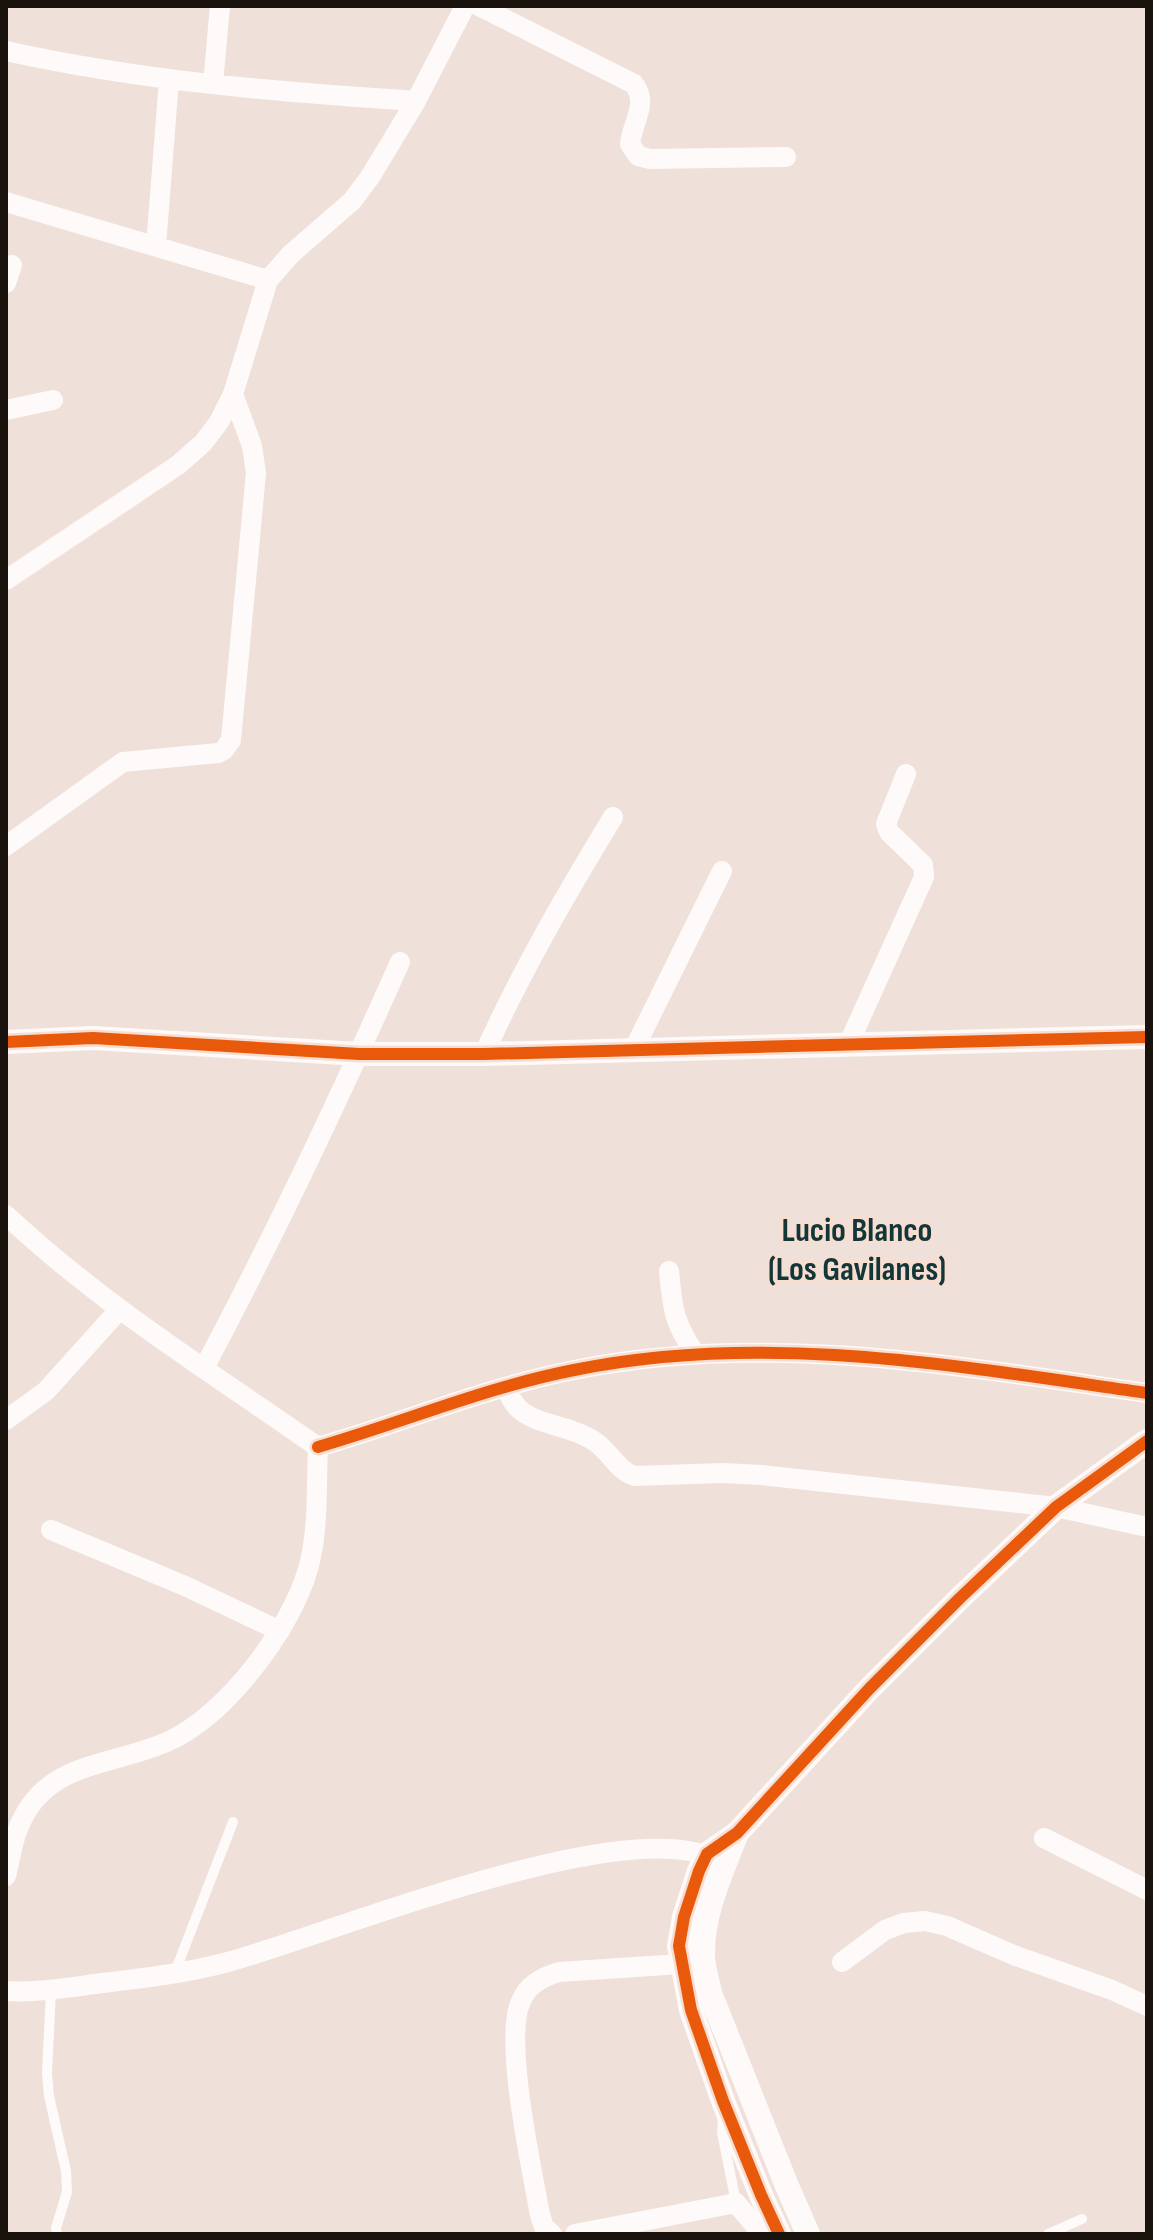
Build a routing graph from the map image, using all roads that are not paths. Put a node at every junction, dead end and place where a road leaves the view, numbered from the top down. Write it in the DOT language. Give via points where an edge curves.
graph roads {
  1 [pos="220,6"];
  2 [pos="465,6"];
  3 [pos="492,9"];
  4 [pos="6,51"];
  5 [pos="169,80"];
  6 [pos="213,84"];
  7 [pos="416,101"];
  8 [pos="786,157"];
  9 [pos="6,202"];
  10 [pos="156,246"];
  11 [pos="268,280"];
  12 [pos="233,394"];
  13 [pos="53,400"];
  14 [pos="6,410"];
  15 [pos="6,580"];
  16 [pos="906,774"];
  17 [pos="613,817"];
  18 [pos="6,846"];
  19 [pos="722,871"];
  20 [pos="400,962"];
  21 [pos="1147,1037"];
  22 [pos="6,1042"];
  23 [pos="848,1045"];
  24 [pos="634,1049"];
  25 [pos="359,1054"];
  26 [pos="484,1054"];
  27 [pos="6,1215"];
  28 [pos="669,1271"];
  29 [pos="119,1310"];
  30 [pos="695,1354"];
  31 [pos="204,1368"];
  32 [pos="505,1387"];
  33 [pos="1147,1393"];
  34 [pos="6,1420"];
  35 [pos="1147,1441"];
  36 [pos="318,1447"];
  37 [pos="1056,1507"];
  38 [pos="1147,1527"];
  39 [pos="51,1530"];
  40 [pos="280,1631"];
  41 [pos="233,1822"];
  42 [pos="1044,1838"];
  43 [pos="716,1860"];
  44 [pos="6,1876"];
  45 [pos="1147,1890"];
  46 [pos="842,1962"];
  47 [pos="681,1964"];
  48 [pos="175,1972"];
  49 [pos="51,1990"];
  50 [pos="6,1991"];
  51 [pos="1147,2006"];
  52 [pos="723,2101"];
  53 [pos="787,2186"];
  54 [pos="761,2195"];
  55 [pos="736,2203"];
  56 [pos="1082,2219"];
  57 [pos="57,2234"];
  58 [pos="552,2234"];
  59 [pos="575,2234"];
  60 [pos="762,2234"];
  61 [pos="779,2234"];
  62 [pos="808,2234"];
  63 [pos="1048,2234"];
  1 -- 6 [label="street"];
  2 -- 7 [label="street"];
  3 -- 8 [label="street" via="634,84 642,102 630,144 638,156"];
  4 -- 5 [label="street"];
  5 -- 6 [label="street"];
  5 -- 10 [label="street"];
  6 -- 7 [label="street"];
  7 -- 11 [label="street" via="352,201"];
  9 -- 10 [label="street"];
  10 -- 11 [label="street"];
  11 -- 12 [label="street"];
  12 -- 15 [label="street" via="203,443 178,465"];
  12 -- 18 [label="street" via="256,473 231,740 218,753 123,762"];
  13 -- 14 [label="street"];
  16 -- 23 [label="street" via="886,824 923,865 924,877"];
  17 -- 26 [label="street" via="548,923"];
  19 -- 24 [label="street"];
  20 -- 25 [label="street"];
  21 -- 23 [label="street"];
  22 -- 25 [label="street" via="93,1038"];
  23 -- 24 [label="street"];
  24 -- 26 [label="street"];
  25 -- 26 [label="street"];
  25 -- 31 [label="street"];
  27 -- 29 [label="street"];
  28 -- 30 [label="street" via="677,1327"];
  29 -- 31 [label="street"];
  29 -- 34 [label="street" via="46,1391"];
  30 -- 32 [label="street" via="574,1369"];
  30 -- 33 [label="street" via="868,1356"];
  31 -- 36 [label="street"];
  32 -- 36 [label="street"];
  32 -- 37 [label="street" via="520,1410 583,1433 628,1475 761,1475"];
  35 -- 37 [label="street"];
  36 -- 40 [label="street" via="309,1566"];
  37 -- 38 [label="street"];
  37 -- 43 [label="street" via="870,1688"];
  39 -- 40 [label="street"];
  40 -- 44 [label="street" via="218,1708 197,1725 168,1741 51,1782 30,1803 17,1830"];
  41 -- 48 [label="lane"];
  42 -- 45 [label="street"];
  43 -- 47 [label="street" via="691,1892 679,1946"];
  43 -- 48 [label="street" via="676,1850 606,1852 562,1860 226,1963"];
  43 -- 53 [label="street" via="704,1931 710,1993"];
  46 -- 51 [label="street" via="885,1930 925,1921"];
  47 -- 52 [label="street"];
  47 -- 58 [label="street" via="559,1972 540,1978 520,2001 516,2022 521,2103 540,2215"];
  48 -- 49 [label="street"];
  49 -- 50 [label="street"];
  49 -- 57 [label="lane" via="47,2073 67,2192"];
  52 -- 54 [label="street"];
  52 -- 55 [label="lane" via="722,2132"];
  53 -- 54 [label="street"];
  53 -- 62 [label="street"];
  54 -- 61 [label="street"];
  55 -- 59 [label="street"];
  55 -- 60 [label="street"];
  56 -- 63 [label="lane"];
}
